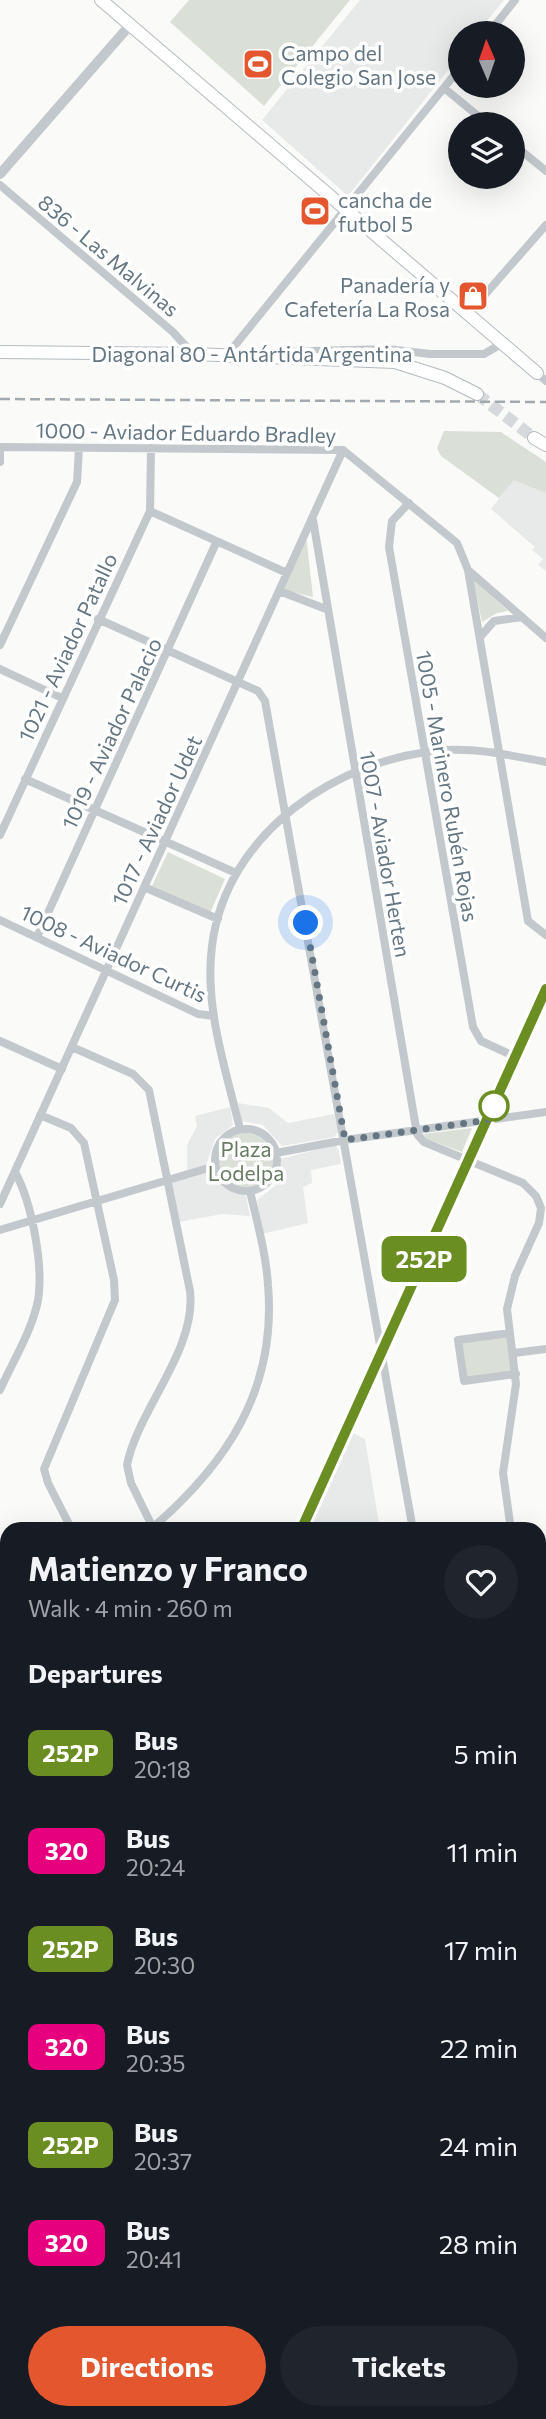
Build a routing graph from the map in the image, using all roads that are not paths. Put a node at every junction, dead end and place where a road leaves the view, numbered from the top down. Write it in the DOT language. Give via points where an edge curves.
graph roads {
  1 [pos="101,0"];
  2 [pos="515,0"];
  3 [pos="498,21"];
  4 [pos="130,25"];
  5 [pos="448,83"];
  6 [pos="444,88"];
  7 [pos="473,112"];
  8 [pos="525,154"];
  9 [pos="546,171"];
  10 [pos="0,174"];
  11 [pos="0,185"];
  12 [pos="345,208"];
  13 [pos="546,225"];
  14 [pos="467,315"];
  15 [pos="501,344"];
  16 [pos="0,352"];
  17 [pos="193,354"];
  18 [pos="227,355"];
  19 [pos="241,356"];
  20 [pos="543,376"];
  21 [pos="477,394"];
  22 [pos="79,448"];
  23 [pos="151,448"];
  24 [pos="0,449"];
  25 [pos="343,450"];
  26 [pos="0,462"];
  27 [pos="410,503"];
  28 [pos="150,512"];
  29 [pos="313,520"];
  30 [pos="216,543"];
  31 [pos="468,570"];
  32 [pos="287,573"];
  33 [pos="279,591"];
  34 [pos="326,609"];
  35 [pos="522,617"];
  36 [pos="98,619"];
  37 [pos="480,638"];
  38 [pos="546,638"];
  39 [pos="0,645"];
  40 [pos="167,649"];
  41 [pos="0,669"];
  42 [pos="239,681"];
  43 [pos="62,698"];
  44 [pos="425,752"];
  45 [pos="499,754"];
  46 [pos="546,762"];
  47 [pos="354,772"];
  48 [pos="25,779"];
  49 [pos="94,811"];
  50 [pos="286,814"];
  51 [pos="0,835"];
  52 [pos="164,841"];
  53 [pos="236,873"];
  54 [pos="144,887"];
  55 [pos="218,919"];
  56 [pos="0,920"];
  57 [pos="546,935"];
  58 [pos="37,937"];
  59 [pos="106,971"];
  60 [pos="546,989"];
  61 [pos="214,1016"];
  62 [pos="0,1041"];
  63 [pos="72,1047"];
  64 [pos="516,1057"];
  65 [pos="62,1069"];
  66 [pos="546,1112"];
  67 [pos="40,1115"];
  68 [pos="488,1120"];
  69 [pos="240,1129"];
  70 [pos="416,1130"];
  71 [pos="345,1140"];
  72 [pos="276,1153"];
  73 [pos="470,1161"];
  74 [pos="215,1166"];
  75 [pos="15,1172"];
  76 [pos="168,1178"];
  77 [pos="250,1191"];
  78 [pos="98,1200"];
  79 [pos="0,1204"];
  80 [pos="30,1220"];
  81 [pos="0,1230"];
  82 [pos="510,1333"];
  83 [pos="546,1349"];
  84 [pos="383,1353"];
  85 [pos="514,1353"];
  86 [pos="516,1374"];
  87 [pos="0,1390"];
  88 [pos="68,1522"];
  89 [pos="149,1522"];
  90 [pos="159,1522"];
  91 [pos="305,1522"];
  92 [pos="412,1522"];
  93 [pos="510,1522"];
  1 -- 4 [label="main road"];
  2 -- 3 [label="street"];
  4 -- 10 [label="street"];
  4 -- 12 [label="main road"];
  5 -- 6 [label="street"];
  6 -- 7 [label="street"];
  6 -- 12 [label="street"];
  8 -- 9 [label="street"];
  11 -- 17 [label="street, 836 - Las Malvinas"];
  12 -- 14 [label="main road"];
  12 -- 18 [label="street"];
  13 -- 14 [label="street"];
  14 -- 15 [label="main road"];
  15 -- 19 [label="street, Diagonal 80 - Antártida Argentina" via="484,354 379,349"];
  15 -- 20 [label="main road"];
  16 -- 17 [label="main road, Diagonal 80 - Antártida Argentina"];
  17 -- 18 [label="main road, Diagonal 80 - Antártida Argentina"];
  18 -- 19 [label="main road, Diagonal 80 - Antártida Argentina"];
  19 -- 21 [label="main road" via="395,362"];
  22 -- 23 [label="street, 1000 - Aviador Eduardo Bradley"];
  22 -- 24 [label="street, 1000 - Aviador Eduardo Bradley"];
  22 -- 39 [label="street" via="77,482"];
  23 -- 25 [label="street, 1000 - Aviador Eduardo Bradley"];
  23 -- 28 [label="street"];
  24 -- 26 [label="street"];
  25 -- 27 [label="street, 1000 - Aviador Eduardo Bradley"];
  25 -- 29 [label="street, 1017 - Aviador Udet"];
  27 -- 31 [label="street, 1000 - Aviador Eduardo Bradley" via="457,543"];
  27 -- 44 [label="street, 1005 - Marinero Rubén Rojas" via="392,522 388,539"];
  28 -- 30 [label="street"];
  28 -- 36 [label="street, 1021 - Aviador Patallo"];
  29 -- 32 [label="street, 1017 - Aviador Udet"];
  29 -- 34 [label="street, 1007 - Aviador Herten"];
  30 -- 32 [label="street"];
  30 -- 40 [label="street, 1019 - Aviador Palacio"];
  31 -- 35 [label="street, 1000 - Aviador Eduardo Bradley"];
  31 -- 37 [label="street"];
  32 -- 33 [label="street, 1017 - Aviador Udet"];
  33 -- 34 [label="street"];
  33 -- 42 [label="street, 1017 - Aviador Udet"];
  34 -- 47 [label="street, 1007 - Aviador Herten"];
  35 -- 37 [label="street" via="495,621"];
  35 -- 38 [label="street, 1000 - Aviador Eduardo Bradley"];
  36 -- 40 [label="street"];
  36 -- 43 [label="street, 1021 - Aviador Patallo"];
  37 -- 45 [label="street"];
  40 -- 42 [label="street"];
  40 -- 49 [label="street, 1019 - Aviador Palacio"];
  41 -- 43 [label="street"];
  42 -- 50 [label="street" via="261,693 265,701"];
  42 -- 52 [label="street, 1017 - Aviador Udet"];
  43 -- 48 [label="street, 1021 - Aviador Patallo"];
  44 -- 45 [label="street"];
  44 -- 47 [label="street"];
  44 -- 64 [label="street, 1005 - Marinero Rubén Rojas" via="475,1035"];
  45 -- 46 [label="street"];
  45 -- 57 [label="street" via="527,921"];
  47 -- 50 [label="street"];
  47 -- 70 [label="street, 1007 - Aviador Herten"];
  48 -- 49 [label="street"];
  48 -- 51 [label="street, 1021 - Aviador Patallo"];
  49 -- 52 [label="street"];
  49 -- 58 [label="street, 1019 - Aviador Palacio"];
  50 -- 53 [label="street"];
  50 -- 71 [label="street"];
  52 -- 53 [label="street"];
  52 -- 54 [label="street, 1017 - Aviador Udet"];
  53 -- 55 [label="street"];
  54 -- 55 [label="street"];
  54 -- 59 [label="street, 1017 - Aviador Udet"];
  55 -- 61 [label="street" via="210,965"];
  56 -- 58 [label="street, 1008 - Aviador Curtis"];
  58 -- 59 [label="street, 1008 - Aviador Curtis"];
  59 -- 61 [label="street, 1008 - Aviador Curtis" via="198,1014"];
  59 -- 63 [label="street, 1017 - Aviador Udet"];
  60 -- 64 [label="street"];
  61 -- 69 [label="street"];
  62 -- 65 [label="street"];
  63 -- 65 [label="street, 1017 - Aviador Udet"];
  63 -- 76 [label="street" via="145,1084 153,1100"];
  64 -- 68 [label="street"];
  65 -- 67 [label="street, 1017 - Aviador Udet"];
  66 -- 68 [label="street"];
  67 -- 75 [label="street, 1017 - Aviador Udet"];
  67 -- 78 [label="street" via="81,1137"];
  68 -- 70 [label="street"];
  68 -- 73 [label="street"];
  69 -- 72 [label="street" via="259,1131"];
  69 -- 74 [label="street" via="230,1132 217,1146"];
  70 -- 71 [label="street"];
  70 -- 73 [label="street" via="424,1142"];
  71 -- 72 [label="street"];
  71 -- 84 [label="street"];
  72 -- 77 [label="street" via="277,1163 268,1181"];
  73 -- 82 [label="street" via="523,1183 536,1195 541,1208 509,1296"];
  73 -- 84 [label="street"];
  74 -- 76 [label="street"];
  74 -- 77 [label="street" via="224,1183"];
  75 -- 79 [label="street, 1017 - Aviador Udet"];
  75 -- 80 [label="street"];
  76 -- 78 [label="street"];
  76 -- 89 [label="street" via="190,1310 127,1465"];
  77 -- 90 [label="street" via="269,1297 269,1326 255,1386 242,1421 212,1470"];
  78 -- 80 [label="street"];
  78 -- 88 [label="street" via="115,1300 44,1469"];
  80 -- 81 [label="street"];
  80 -- 87 [label="street" via="39,1284 37,1303"];
  82 -- 85 [label="street"];
  82 -- 86 [label="street" via="458,1340 462,1371 464,1381"];
  83 -- 85 [label="street"];
  84 -- 91 [label="street"];
  84 -- 92 [label="street"];
  85 -- 86 [label="street"];
  86 -- 93 [label="street" via="503,1473"];
}
